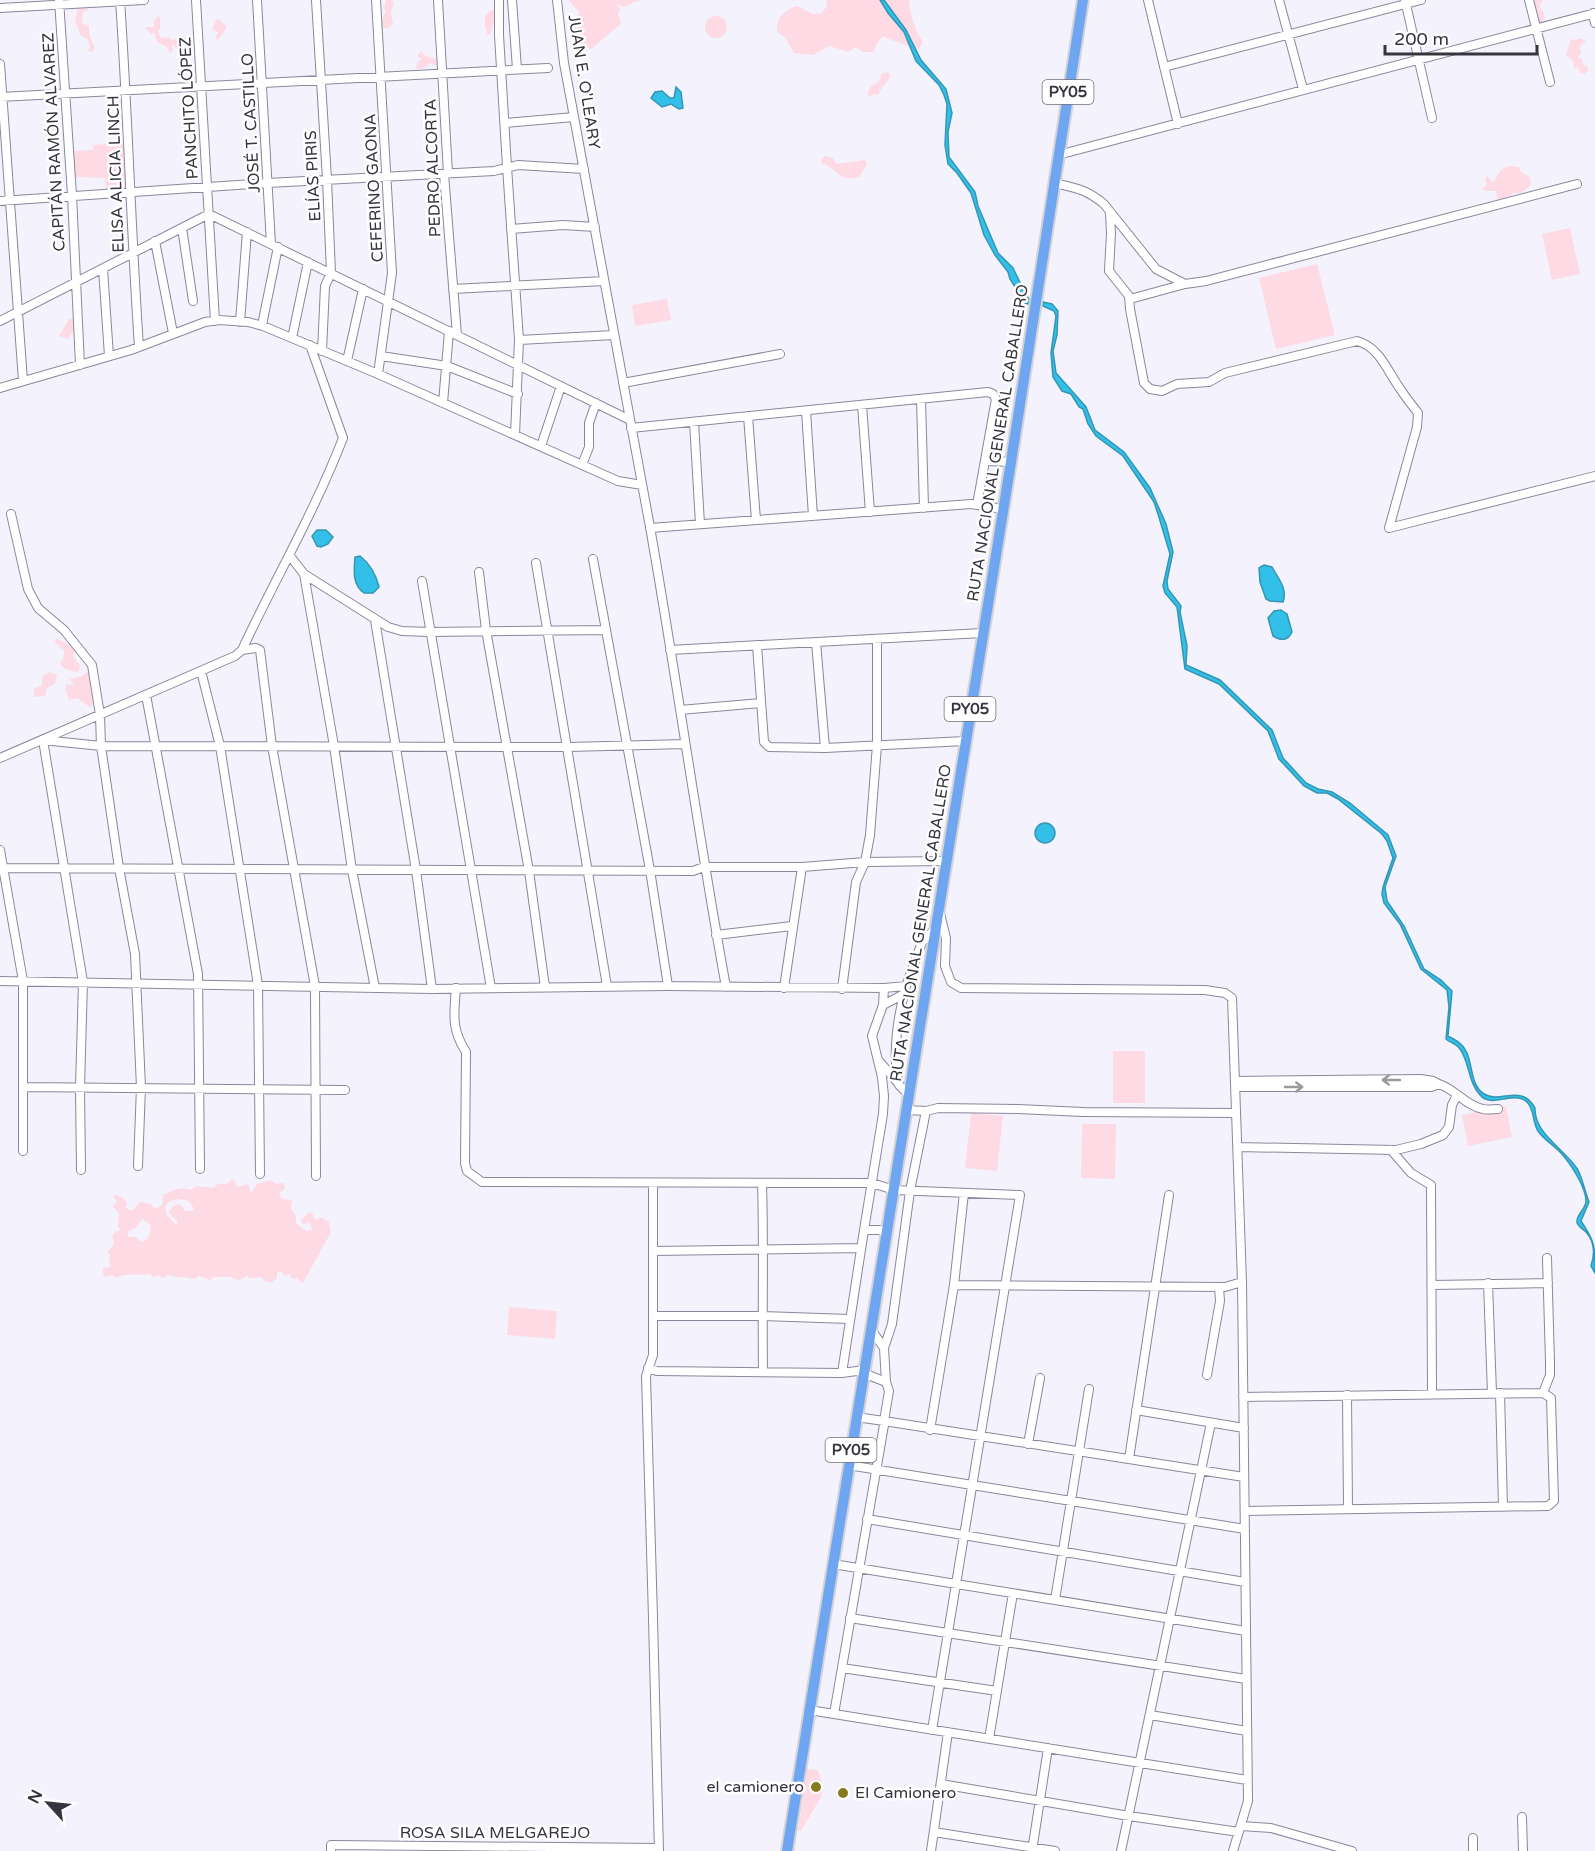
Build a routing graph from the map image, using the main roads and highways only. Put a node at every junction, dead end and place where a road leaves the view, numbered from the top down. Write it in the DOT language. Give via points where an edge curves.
graph roads {
  1 [pos="1083,0"];
  2 [pos="787,1851"];
  1 -- 2 [label="highway, RUTA NACIONAL GENERAL CABALLERO / PY05"];
}
